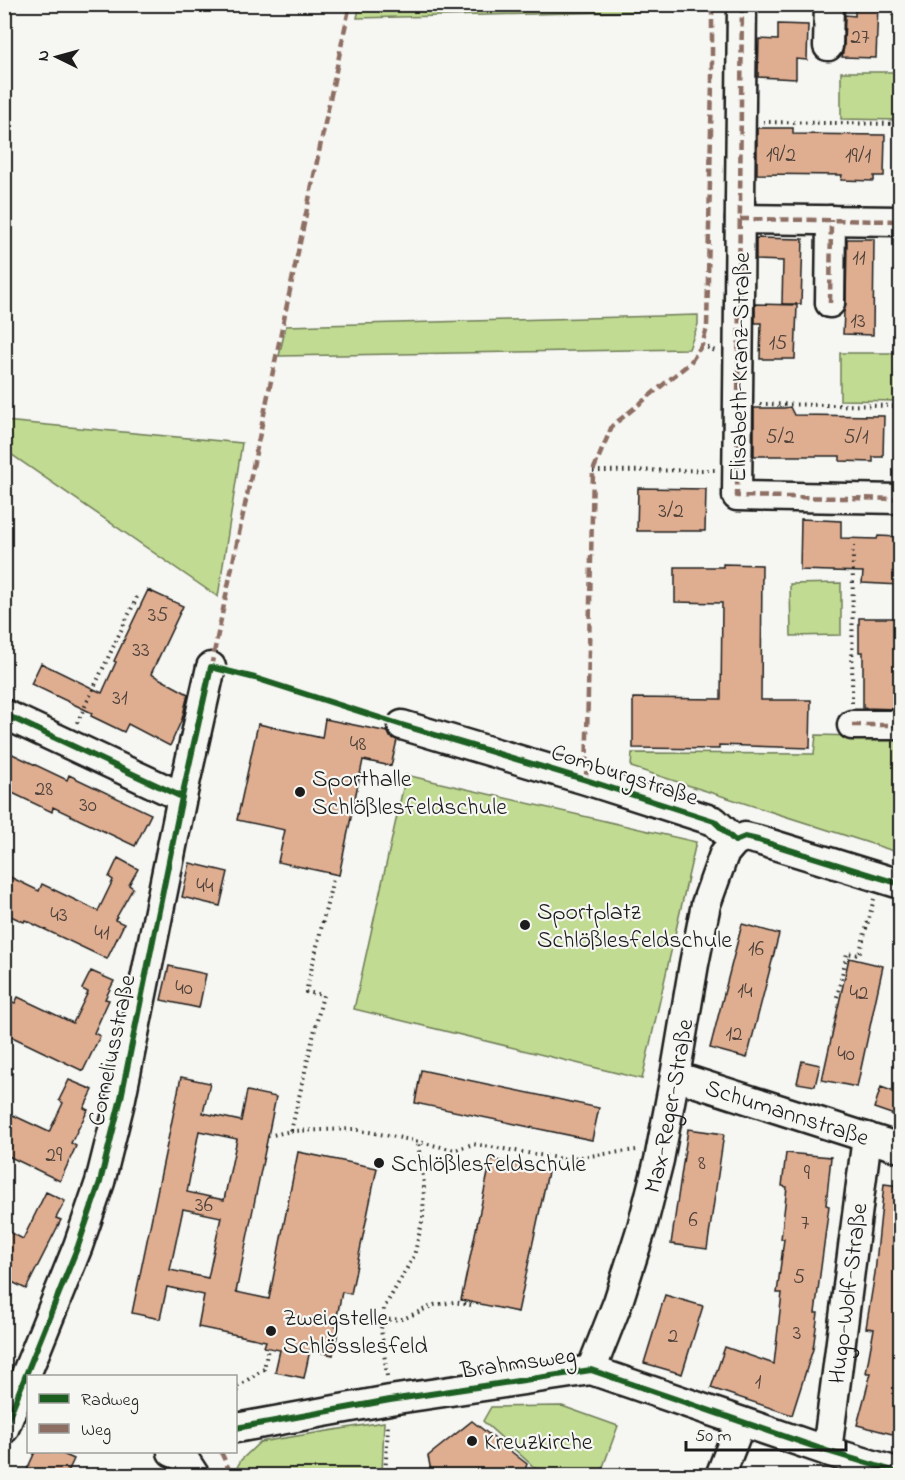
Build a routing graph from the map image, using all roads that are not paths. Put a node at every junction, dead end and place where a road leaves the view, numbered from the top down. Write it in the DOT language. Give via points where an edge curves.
graph roads {
  1 [pos="742,4"];
  2 [pos="829,4"];
  3 [pos="828,46"];
  4 [pos="740,219"];
  5 [pos="831,220"];
  6 [pos="900,221"];
  7 [pos="830,303"];
  8 [pos="900,499"];
  9 [pos="211,666"];
  10 [pos="4,714"];
  11 [pos="852,724"];
  12 [pos="402,725"];
  13 [pos="900,725"];
  14 [pos="182,796"];
  15 [pos="735,841"];
  16 [pos="890,881"];
  17 [pos="675,1076"];
  18 [pos="867,1137"];
  19 [pos="900,1148"];
  20 [pos="591,1370"];
  21 [pos="19,1378"];
  22 [pos="741,1422"];
  23 [pos="237,1428"];
  24 [pos="4,1429"];
  25 [pos="827,1451"];
  26 [pos="900,1473"];
  27 [pos="720,1476"];
  1 -- 4 [label="street, Elisabeth-Kranz-Straße"];
  2 -- 3 [label="street"];
  4 -- 5 [label="street, Elisabeth-Kranz-Straße"];
  4 -- 8 [label="street, Elisabeth-Kranz-Straße" via="737,496"];
  5 -- 6 [label="street, Elisabeth-Kranz-Straße"];
  5 -- 7 [label="street"];
  9 -- 14 [label="street, Corneliusstraße"];
  10 -- 14 [label="street"];
  11 -- 13 [label="street"];
  12 -- 15 [label="street, Comburgstraße" via="714,821"];
  14 -- 21 [label="street, Corneliusstraße" via="121,1098 100,1182 78,1246"];
  15 -- 16 [label="street" via="745,837 758,840"];
  15 -- 17 [label="street, Max-Reger-Straße" via="723,854 706,904"];
  17 -- 18 [label="street, Schumannstraße"];
  17 -- 20 [label="street, Max-Reger-Straße" via="642,1227"];
  18 -- 19 [label="street, Schumannstraße"];
  18 -- 25 [label="street, Hugo-Wolf-Straße"];
  20 -- 22 [label="street, Brahmsweg"];
  20 -- 23 [label="street, Brahmsweg"];
  21 -- 24 [label="street, Corneliusstraße"];
  22 -- 25 [label="street, Brahmsweg"];
  22 -- 27 [label="street"];
  25 -- 26 [label="street, Brahmsweg"];
}
